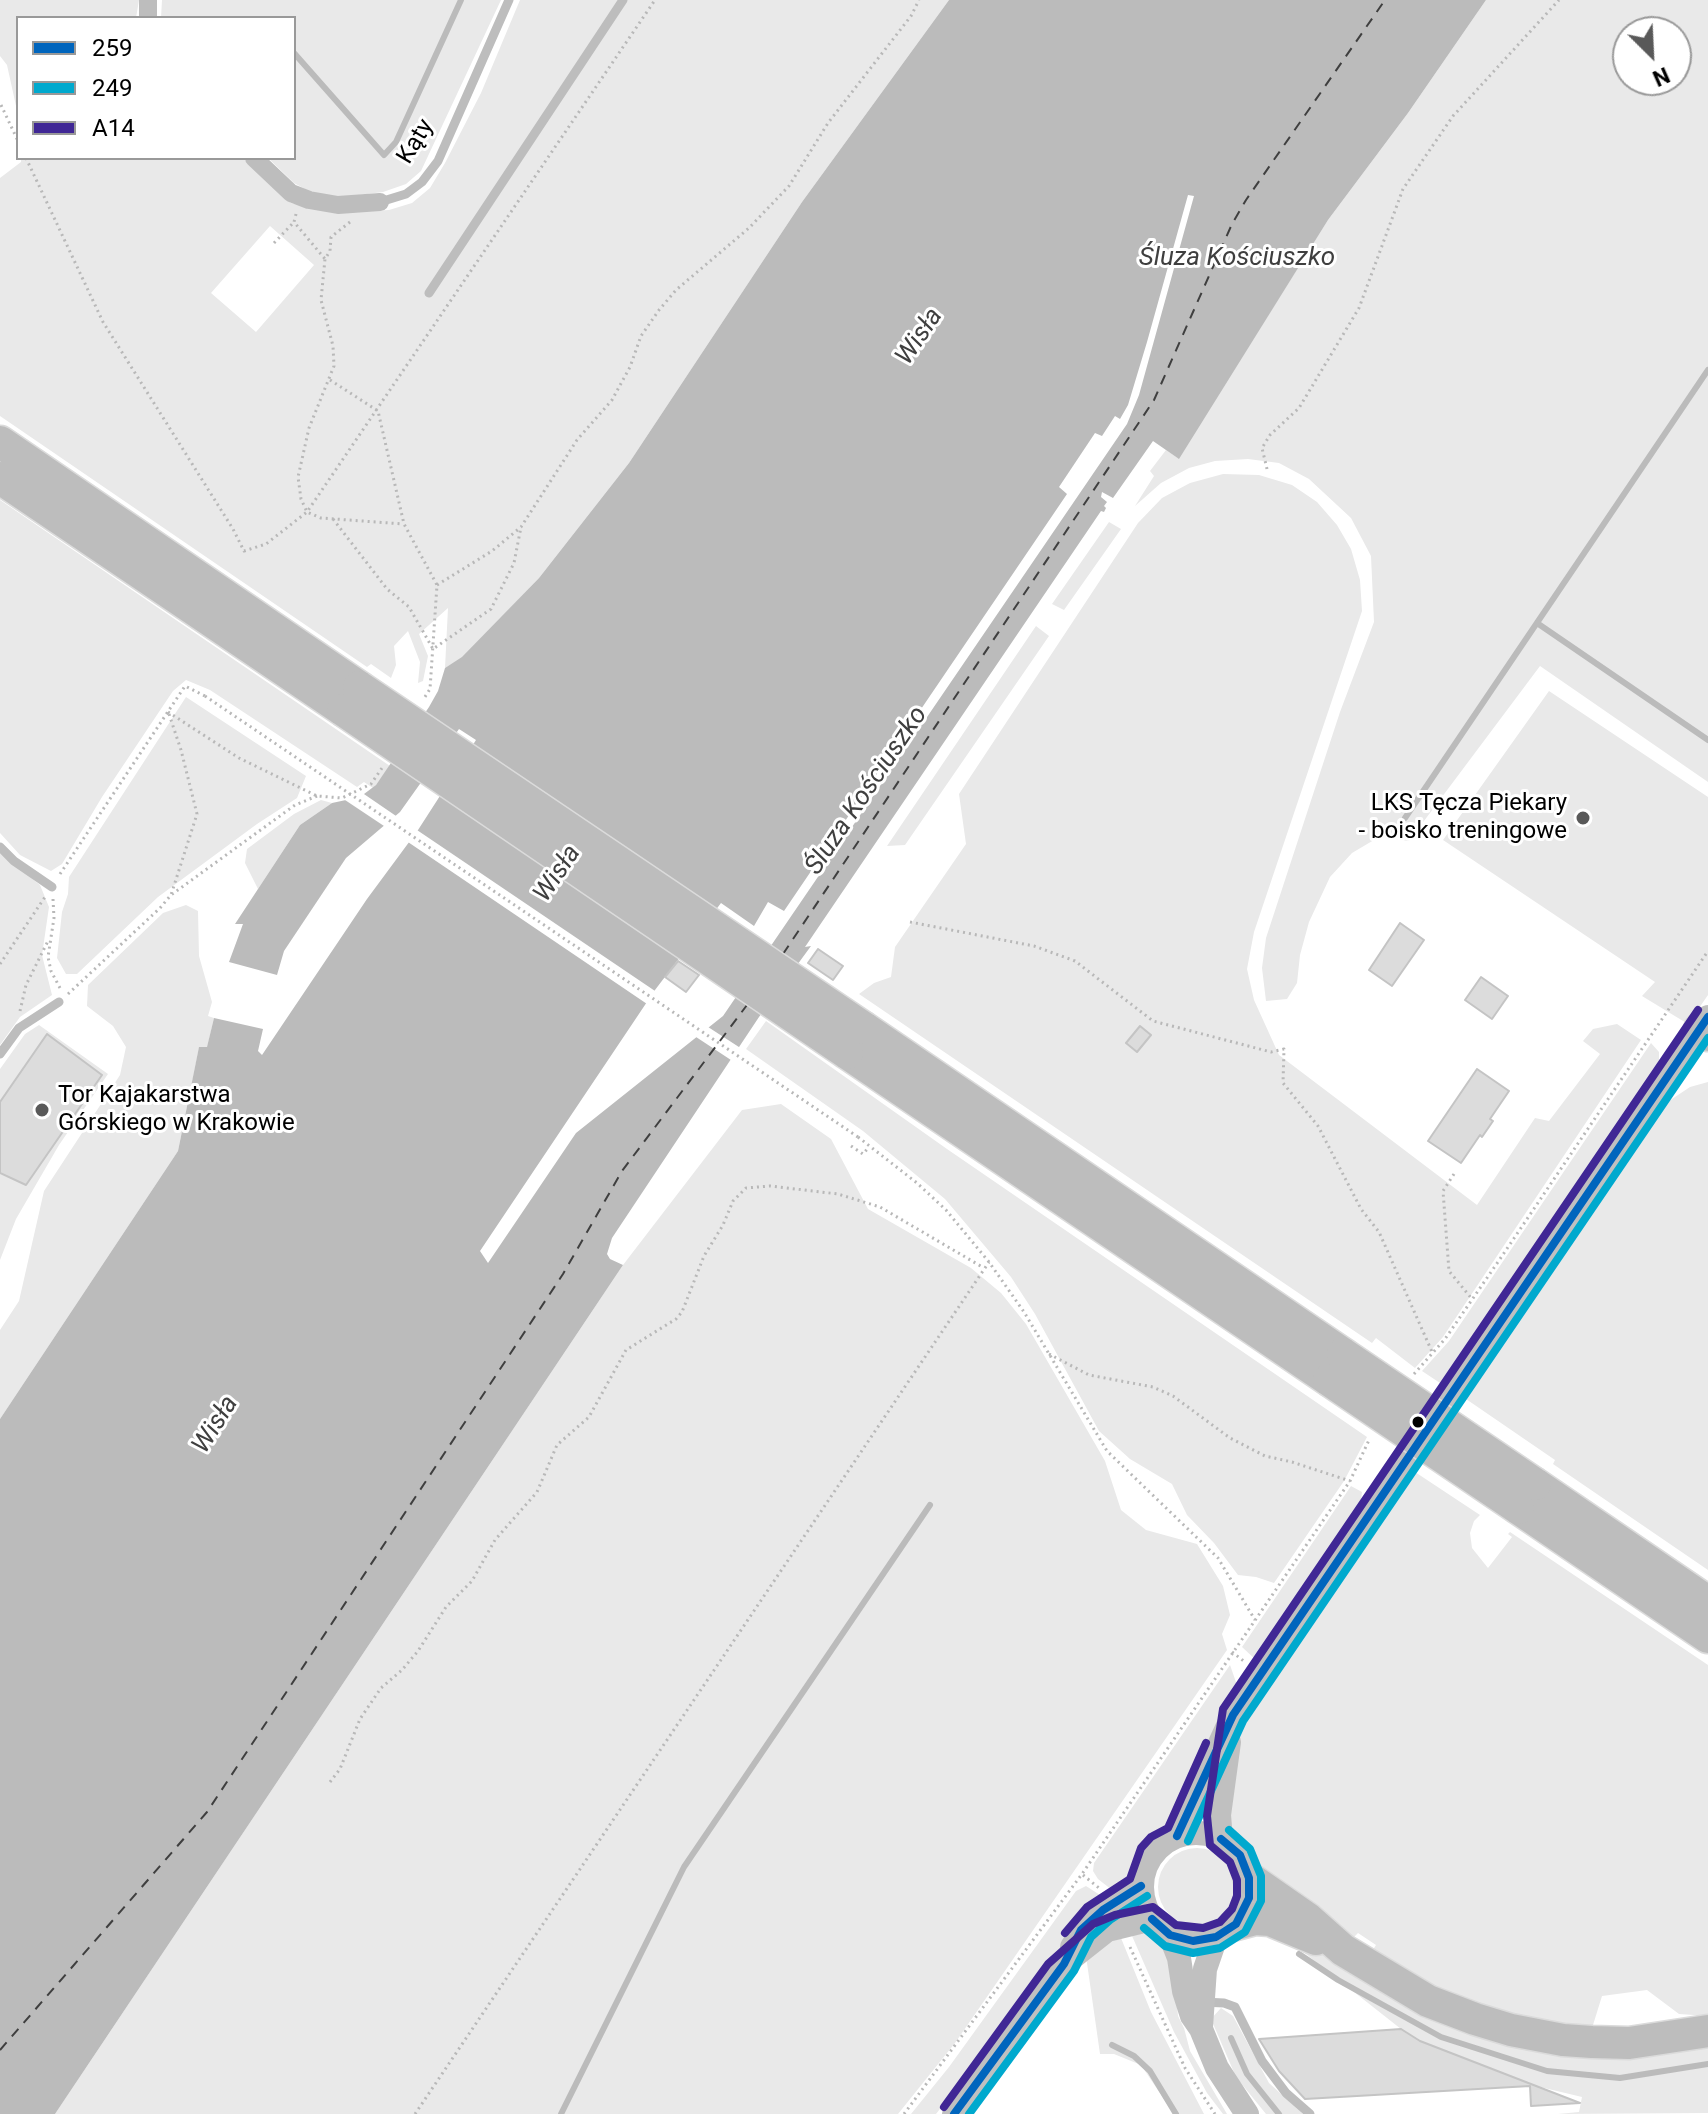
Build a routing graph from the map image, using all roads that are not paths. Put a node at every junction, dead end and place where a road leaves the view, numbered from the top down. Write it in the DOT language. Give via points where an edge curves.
graph roads {
  1 [pos="509,0"];
  2 [pos="623,0"];
  3 [pos="256,160"];
  4 [pos="380,202"];
  5 [pos="429,293"];
  6 [pos="0,442"];
  7 [pos="0,478"];
  8 [pos="351,698"];
  9 [pos="0,847"];
  10 [pos="52,887"];
  11 [pos="59,1002"];
  12 [pos="1705,1027"];
  13 [pos="0,1054"];
  14 [pos="1526,1496"];
  15 [pos="1708,1602"];
  16 [pos="1708,1637"];
  17 [pos="1233,1715"];
  18 [pos="1177,1836"];
  19 [pos="1221,1839"];
  20 [pos="1249,1878"];
  21 [pos="1141,1886"];
  22 [pos="1152,1919"];
  23 [pos="1226,1930"];
  24 [pos="1170,1935"];
  25 [pos="1343,1950"];
  26 [pos="1064,1964"];
  27 [pos="1202,2002"];
  28 [pos="1201,2029"];
  29 [pos="1708,2031"];
  30 [pos="954,2114"];
  31 [pos="1247,2114"];
  32 [pos="1310,2114"];
  1 -- 4 [label="lane, Kąty" via="438,161 406,194"];
  2 -- 5 [label="lane"];
  3 -- 4 [label="street, Kąty" via="291,193 338,205"];
  6 -- 8 [label="highway"];
  7 -- 8 [label="highway"];
  8 -- 14 [label="highway, bridge"];
  9 -- 10 [label="lane"];
  11 -- 13 [label="lane" via="19,1028"];
  12 -- 17 [label="main road"];
  14 -- 15 [label="highway"];
  14 -- 16 [label="highway"];
  17 -- 18 [label="main road"];
  17 -- 19 [label="main road" via="1219,1815"];
  18 -- 19 [label="main road" via="1207,1834"];
  18 -- 21 [label="main road" via="1151,1855"];
  19 -- 20 [label="main road" via="1240,1855"];
  20 -- 23 [label="main road" via="1249,1898"];
  20 -- 25 [label="highway"];
  21 -- 22 [label="main road"];
  21 -- 26 [label="main road" via="1088,1923"];
  22 -- 24 [label="main road"];
  22 -- 26 [label="main road" via="1107,1930"];
  23 -- 24 [label="main road" via="1193,1941"];
  23 -- 25 [label="highway" via="1255,1919 1270,1920"];
  23 -- 27 [label="main road" via="1205,1969"];
  24 -- 28 [label="main road" via="1187,2004"];
  25 -- 29 [label="highway" via="1428,2001 1511,2030 1563,2040 1629,2043"];
  26 -- 30 [label="main road"];
  27 -- 28 [label="main road"];
  27 -- 32 [label="lane" via="1235,2007 1262,2061"];
  28 -- 31 [label="main road" via="1217,2068"];
}
